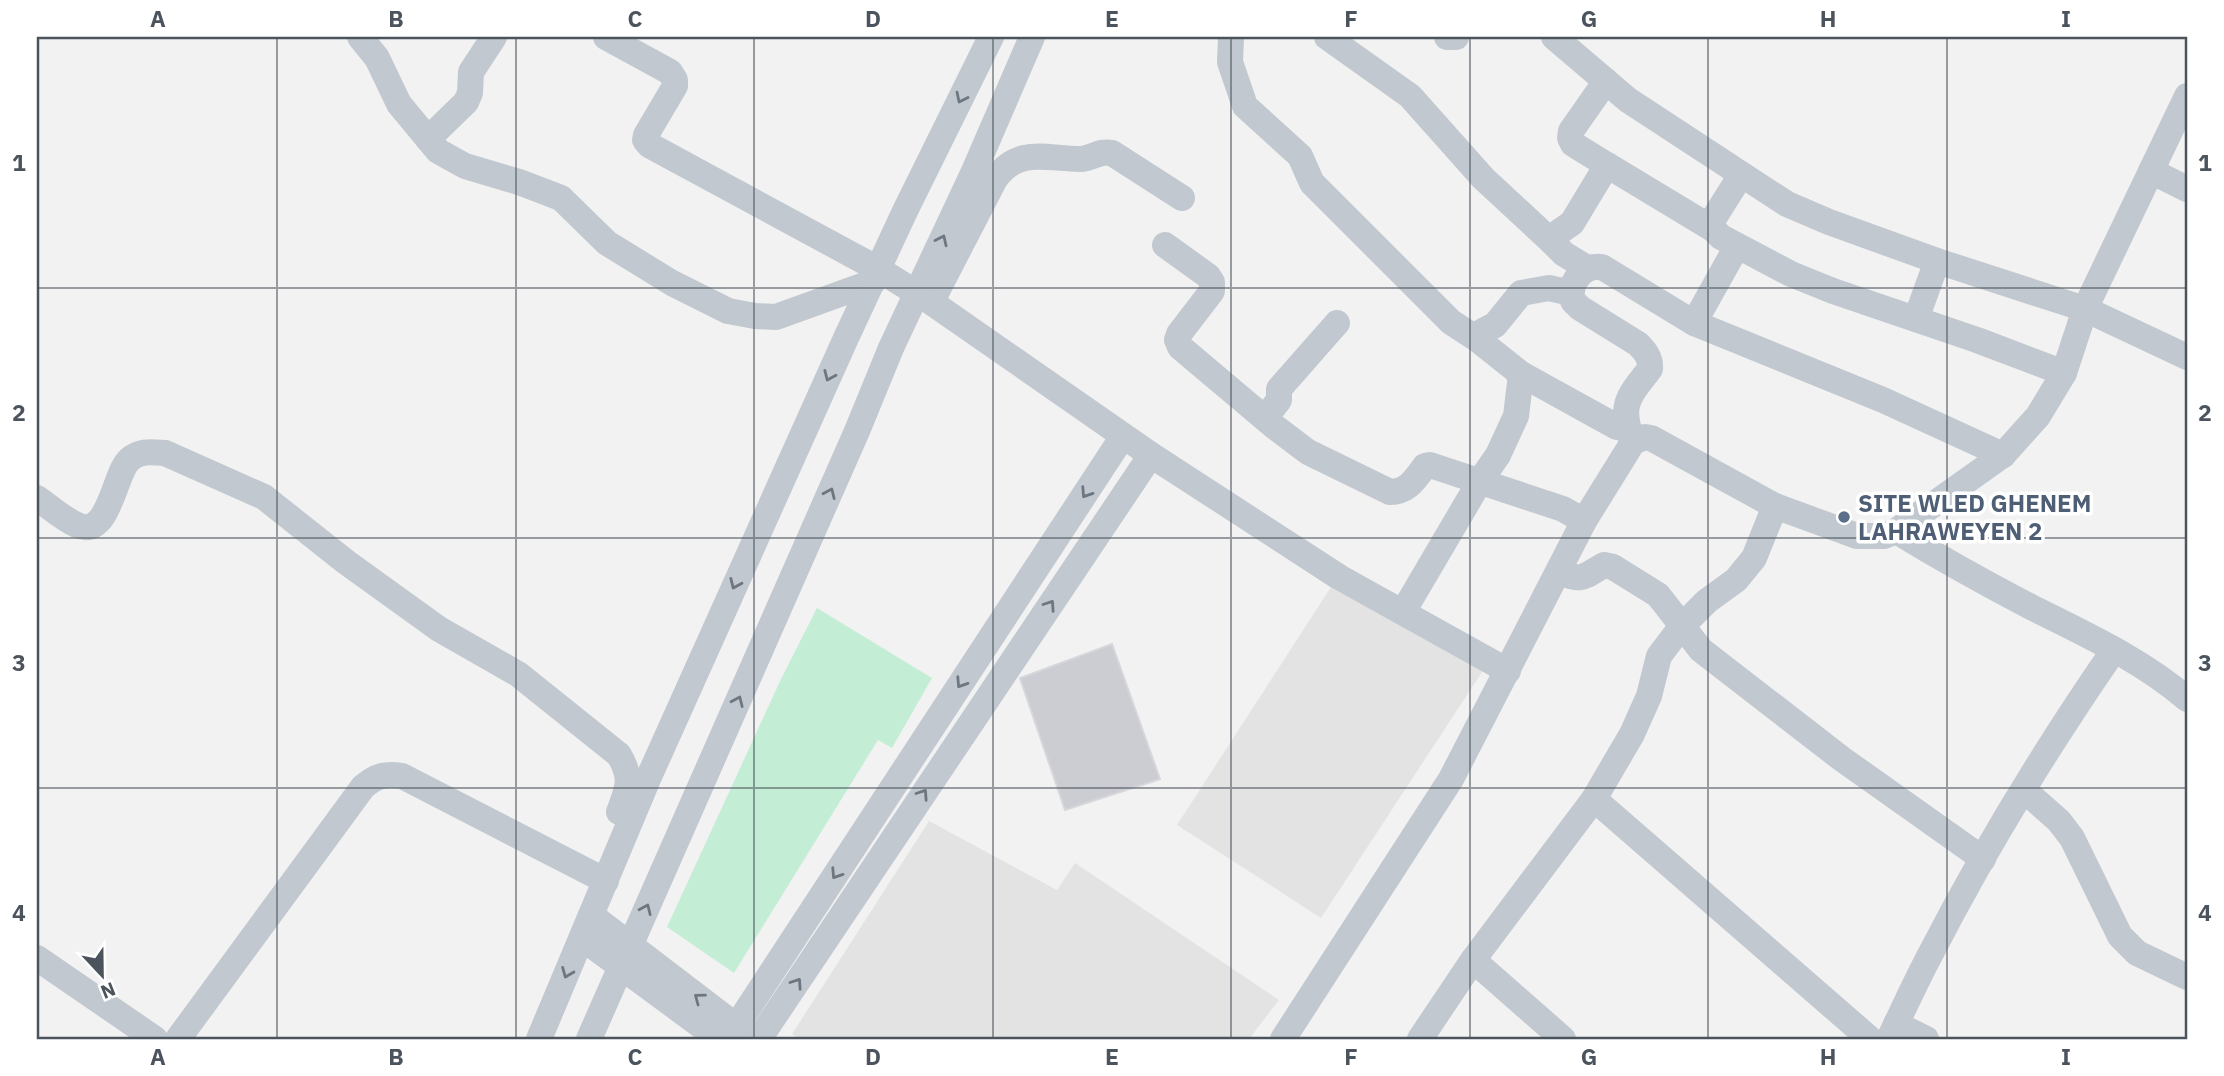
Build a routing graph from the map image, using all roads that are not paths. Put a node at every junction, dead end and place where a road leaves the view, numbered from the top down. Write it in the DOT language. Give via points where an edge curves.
graph roads {
  1 [pos="360,37"];
  2 [pos="495,37"];
  3 [pos="606,37"];
  4 [pos="991,37"];
  5 [pos="1032,37"];
  6 [pos="1231,37"];
  7 [pos="1327,37"];
  8 [pos="1447,37"];
  9 [pos="1455,37"];
  10 [pos="1554,37"];
  11 [pos="1606,81"];
  12 [pos="2184,109"];
  13 [pos="428,139"];
  14 [pos="1607,165"];
  15 [pos="2151,171"];
  16 [pos="1741,175"];
  17 [pos="2187,189"];
  18 [pos="1182,198"];
  19 [pos="1713,229"];
  20 [pos="1552,242"];
  21 [pos="1165,244"];
  22 [pos="1737,246"];
  23 [pos="1937,261"];
  24 [pos="1587,268"];
  25 [pos="875,276"];
  26 [pos="1571,293"];
  27 [pos="924,298"];
  28 [pos="2084,309"];
  29 [pos="1916,319"];
  30 [pos="1337,323"];
  31 [pos="1694,323"];
  32 [pos="1477,339"];
  33 [pos="2187,357"];
  34 [pos="2064,373"];
  35 [pos="1521,374"];
  36 [pos="1265,418"];
  37 [pos="1631,435"];
  38 [pos="1123,436"];
  39 [pos="1151,455"];
  40 [pos="2003,455"];
  41 [pos="1480,481"];
  42 [pos="37,498"];
  43 [pos="1775,506"];
  44 [pos="1584,521"];
  45 [pos="1896,531"];
  46 [pos="1559,572"];
  47 [pos="1403,612"];
  48 [pos="1681,627"];
  49 [pos="2114,650"];
  50 [pos="1508,671"];
  51 [pos="2187,699"];
  52 [pos="2024,790"];
  53 [pos="1594,799"];
  54 [pos="1983,859"];
  55 [pos="601,879"];
  56 [pos="587,926"];
  57 [pos="625,957"];
  58 [pos="37,958"];
  59 [pos="1473,960"];
  60 [pos="2187,977"];
  61 [pos="1893,1032"];
  62 [pos="739,1037"];
  63 [pos="155,1039"];
  64 [pos="178,1039"];
  65 [pos="539,1039"];
  66 [pos="589,1039"];
  67 [pos="1283,1039"];
  68 [pos="1420,1039"];
  69 [pos="1563,1039"];
  70 [pos="1870,1039"];
  71 [pos="1926,1039"];
  1 -- 13 [label="street" via="377,58 399,104"];
  2 -- 13 [label="street" via="471,72 466,102"];
  3 -- 25 [label="street" via="670,72 675,80 646,143"];
  4 -- 25 [label="street, one-way"];
  27 -- 5 [label="street, one-way"];
  6 -- 32 [label="street" via="1230,62 1245,106 1300,156 1312,183 1330,202 1451,322"];
  7 -- 20 [label="street" via="1410,96 1483,178"];
  8 -- 9 [label="street"];
  10 -- 11 [label="street"];
  11 -- 14 [label="street" via="1570,138"];
  11 -- 16 [label="street"];
  12 -- 15 [label="street"];
  13 -- 25 [label="street" via="438,151 465,166 561,198 607,243 671,283 729,311 776,317"];
  14 -- 19 [label="street"];
  14 -- 20 [label="street" via="1572,223"];
  15 -- 17 [label="street"];
  15 -- 28 [label="street"];
  16 -- 19 [label="street" via="1712,221"];
  16 -- 23 [label="street" via="1787,204"];
  18 -- 27 [label="street" via="1112,153 1083,159 1033,156 1016,160 1000,171"];
  19 -- 22 [label="street"];
  20 -- 24 [label="street"];
  21 -- 36 [label="street" via="1212,282 1212,290 1179,334 1180,347"];
  22 -- 29 [label="street" via="1802,278"];
  22 -- 31 [label="street"];
  23 -- 28 [label="street"];
  23 -- 29 [label="street"];
  24 -- 26 [label="street"];
  24 -- 31 [label="street" via="1602,267"];
  25 -- 27 [label="street"];
  25 -- 55 [label="street, one-way"];
  26 -- 32 [label="street" via="1549,288 1521,293"];
  26 -- 37 [label="street" via="1580,308 1638,344 1649,358 1650,369 1626,404"];
  27 -- 38 [label="street"];
  57 -- 27 [label="street, one-way" via="891,348"];
  28 -- 33 [label="street"];
  28 -- 34 [label="street"];
  29 -- 34 [label="street"];
  30 -- 36 [label="street" via="1279,389 1279,400"];
  31 -- 40 [label="street"];
  32 -- 35 [label="street"];
  34 -- 40 [label="street" via="2038,416"];
  35 -- 37 [label="street"];
  35 -- 41 [label="street" via="1516,416"];
  36 -- 41 [label="street" via="1308,452 1390,492 1406,489 1430,465"];
  37 -- 43 [label="street" via="1651,438"];
  37 -- 44 [label="street"];
  38 -- 39 [label="street"];
  38 -- 62 [label="street, one-way"];
  39 -- 47 [label="street" via="1339,577"];
  62 -- 39 [label="street, one-way"];
  40 -- 45 [label="street"];
  41 -- 44 [label="street" via="1563,509"];
  41 -- 47 [label="street"];
  42 -- 55 [label="street" via="79,526 97,524 127,461 149,452 165,453 264,497 439,629 518,674 619,755 628,769 629,785"];
  43 -- 45 [label="street" via="1857,536"];
  43 -- 48 [label="street" via="1754,558"];
  44 -- 46 [label="street"];
  45 -- 49 [label="street"];
  46 -- 48 [label="street" via="1586,577 1604,565 1613,567 1658,595"];
  46 -- 50 [label="street"];
  47 -- 50 [label="street"];
  48 -- 53 [label="street" via="1659,656 1649,696 1632,734"];
  48 -- 54 [label="street" via="1701,650 1842,760"];
  49 -- 51 [label="street"];
  49 -- 52 [label="street"];
  50 -- 67 [label="street" via="1451,779"];
  52 -- 54 [label="street"];
  52 -- 60 [label="street" via="2072,838 2120,936 2137,953"];
  53 -- 59 [label="street"];
  53 -- 70 [label="street"];
  54 -- 61 [label="street"];
  55 -- 56 [label="street"];
  55 -- 64 [label="street" via="402,776 379,776 363,787"];
  56 -- 57 [label="street"];
  56 -- 65 [label="street, one-way"];
  57 -- 62 [label="street"];
  57 -- 66 [label="street"];
  58 -- 63 [label="street"];
  59 -- 68 [label="street"];
  59 -- 69 [label="street"];
  61 -- 71 [label="street"];
}
